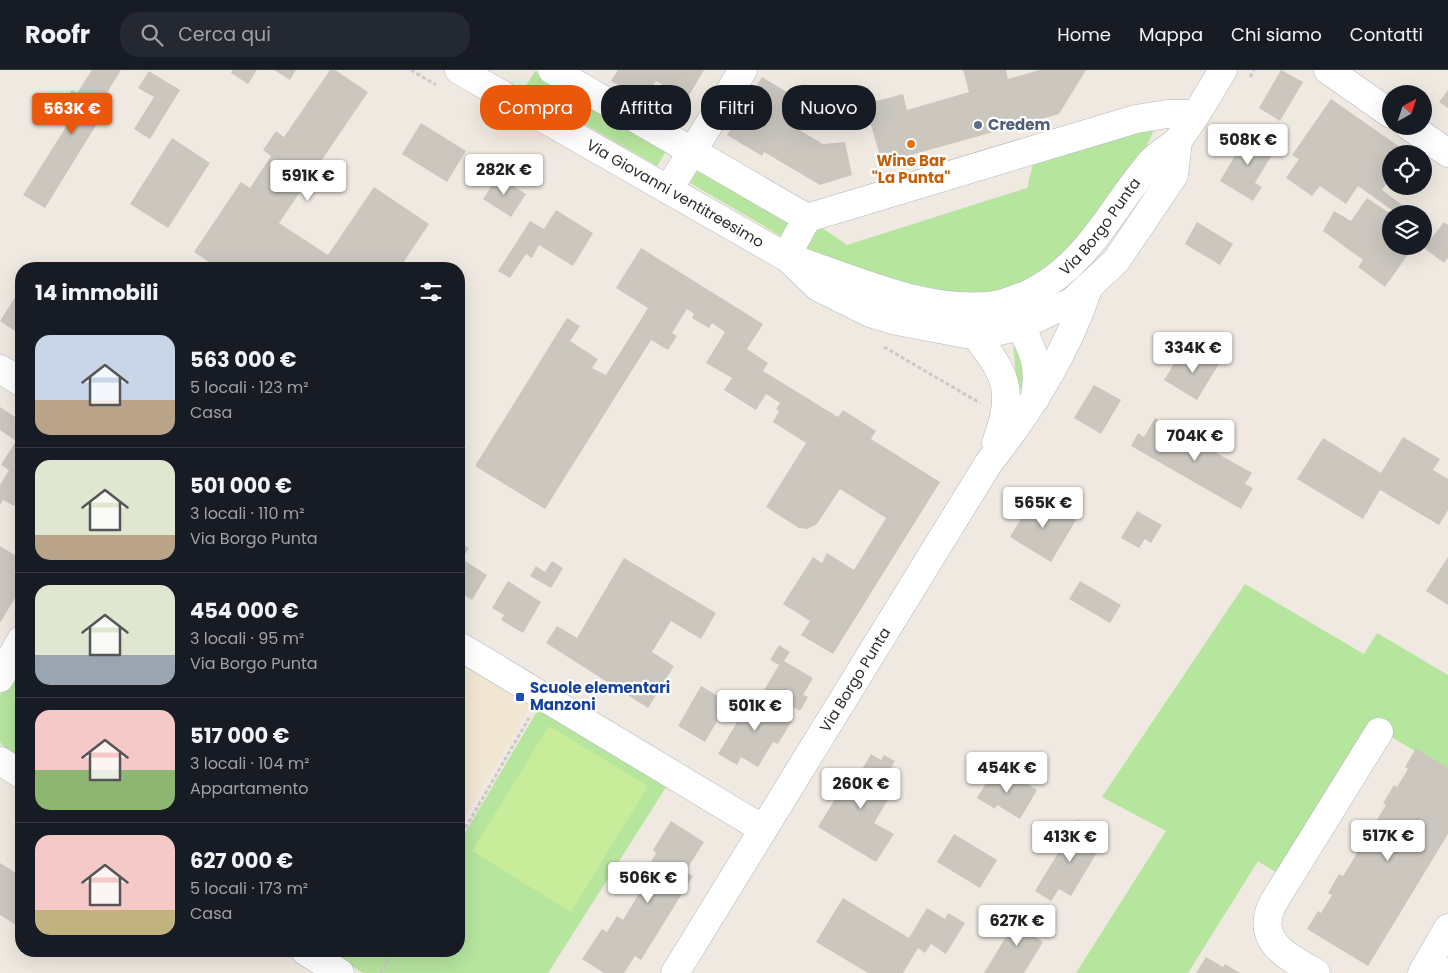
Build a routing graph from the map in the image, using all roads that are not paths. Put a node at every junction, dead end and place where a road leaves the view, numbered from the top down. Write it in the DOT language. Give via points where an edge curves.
graph roads {
  1 [pos="459,70"];
  2 [pos="552,70"];
  3 [pos="743,70"];
  4 [pos="1223,70"];
  5 [pos="1328,70"];
  6 [pos="1382,108"];
  7 [pos="1195,114"];
  8 [pos="1422,135"];
  9 [pos="1178,141"];
  10 [pos="692,151"];
  11 [pos="1448,153"];
  12 [pos="668,190"];
  13 [pos="807,218"];
  14 [pos="786,257"];
  15 [pos="1089,286"];
  16 [pos="1012,300"];
  17 [pos="1021,326"];
  18 [pos="974,333"];
  19 [pos="0,369"];
  20 [pos="15,378"];
  21 [pos="1035,399"];
  22 [pos="1007,400"];
  23 [pos="988,464"];
  24 [pos="465,650"];
  25 [pos="15,651"];
  26 [pos="0,678"];
  27 [pos="1379,732"];
  28 [pos="0,761"];
  29 [pos="15,770"];
  30 [pos="763,829"];
  31 [pos="1448,928"];
  32 [pos="315,957"];
  33 [pos="340,973"];
  34 [pos="675,973"];
  35 [pos="1316,973"];
  36 [pos="1422,973"];
  1 -- 12 [label="street, Via Giovanni ventitreesimo"];
  2 -- 10 [label="street"];
  3 -- 10 [label="street"];
  4 -- 7 [label="street, Via Borgo Punta"];
  5 -- 6 [label="street"];
  7 -- 9 [label="street, Via Borgo Punta"];
  7 -- 13 [label="street" via="1136,119"];
  8 -- 11 [label="street"];
  9 -- 15 [label="street, Via Borgo Punta" via="1174,175 1132,240"];
  9 -- 16 [label="street, Via Borgo Punta" via="1152,160 1107,224 1065,271 1044,286"];
  10 -- 12 [label="street"];
  10 -- 13 [label="street"];
  12 -- 14 [label="street, Via Giovanni ventitreesimo"];
  13 -- 14 [label="street"];
  14 -- 16 [label="street, Via Giovanni ventitreesimo" via="912,298 986,306"];
  14 -- 18 [label="street, Via Giovanni ventitreesimo" via="818,287 870,313 937,330"];
  15 -- 17 [label="street, Via Borgo Punta" via="1072,301"];
  15 -- 21 [label="street, Via Borgo Punta" via="1066,346"];
  16 -- 17 [label="street"];
  17 -- 18 [label="street, Via Giovanni ventitreesimo"];
  17 -- 21 [label="street" via="1037,367"];
  17 -- 22 [label="street, Via Borgo Punta" via="1011,358"];
  18 -- 22 [label="street, Via Borgo Punta" via="1005,380"];
  19 -- 20 [label="street"];
  21 -- 23 [label="street, Via Borgo Punta"];
  22 -- 23 [label="street, Via Borgo Punta" via="1004,422"];
  23 -- 30 [label="street, Via Borgo Punta"];
  24 -- 30 [label="street"];
  25 -- 26 [label="street"];
  27 -- 35 [label="street" via="1268,915 1268,928 1274,944"];
  28 -- 29 [label="street"];
  30 -- 34 [label="street, Via Borgo Punta"];
  31 -- 36 [label="street"];
  32 -- 33 [label="street"];
}
